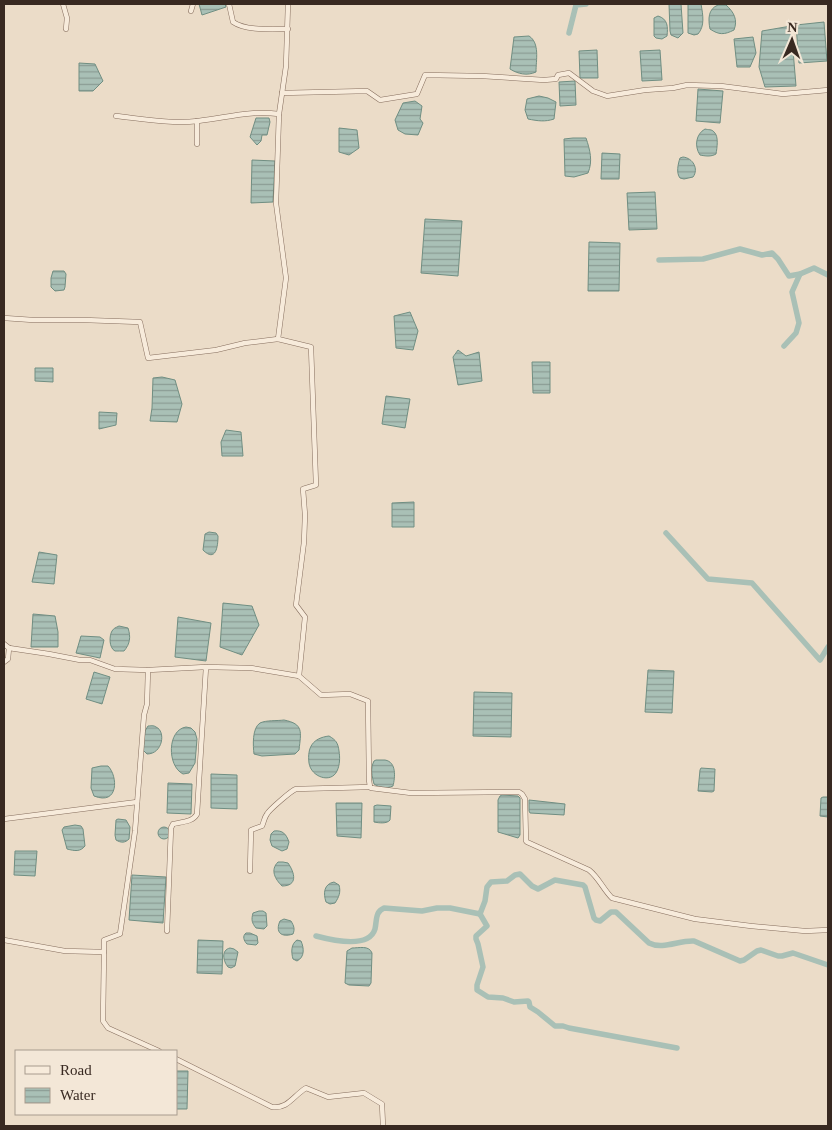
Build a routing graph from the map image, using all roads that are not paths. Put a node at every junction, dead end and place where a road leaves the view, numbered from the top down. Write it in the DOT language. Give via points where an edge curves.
graph roads {
  1 [pos="63,4"];
  2 [pos="193,4"];
  3 [pos="229,4"];
  4 [pos="288,4"];
  5 [pos="192,11"];
  6 [pos="66,29"];
  7 [pos="288,29"];
  8 [pos="828,90"];
  9 [pos="282,92"];
  10 [pos="279,114"];
  11 [pos="116,116"];
  12 [pos="197,121"];
  13 [pos="197,144"];
  14 [pos="4,318"];
  15 [pos="278,339"];
  16 [pos="4,644"];
  17 [pos="9,648"];
  18 [pos="4,662"];
  19 [pos="206,667"];
  20 [pos="148,670"];
  21 [pos="299,676"];
  22 [pos="370,787"];
  23 [pos="137,802"];
  24 [pos="4,819"];
  25 [pos="250,871"];
  26 [pos="828,930"];
  27 [pos="167,931"];
  28 [pos="4,940"];
  29 [pos="104,952"];
  30 [pos="158,1050"];
  31 [pos="178,1060"];
  32 [pos="384,1126"];
  1 -- 6 [label="street"];
  2 -- 5 [label="street"];
  3 -- 7 [label="street" via="233,22 238,26"];
  4 -- 7 [label="street"];
  7 -- 9 [label="street"];
  8 -- 9 [label="street" via="782,94 722,86 687,86 607,96 592,91 569,73 544,80 425,75 417,94 380,100 367,91"];
  9 -- 10 [label="street"];
  10 -- 12 [label="street" via="251,113"];
  10 -- 15 [label="street" via="276,203 286,278"];
  11 -- 12 [label="street"];
  12 -- 13 [label="street"];
  14 -- 15 [label="street" via="140,322 148,358"];
  15 -- 21 [label="street" via="311,347 316,485 303,489 304,542 296,605 306,617"];
  16 -- 17 [label="street"];
  17 -- 18 [label="street" via="8,659"];
  17 -- 20 [label="street" via="90,660 116,669"];
  19 -- 20 [label="street"];
  19 -- 21 [label="street" via="251,668"];
  19 -- 27 [label="street" via="197,814 171,828"];
  20 -- 23 [label="street"];
  21 -- 22 [label="street" via="321,695 350,694 368,701"];
  22 -- 25 [label="street" via="292,790 267,813 262,826 251,830"];
  22 -- 26 [label="street" via="412,793 519,792 525,799 526,841 589,870 612,898 695,919"];
  23 -- 24 [label="street"];
  23 -- 29 [label="street" via="120,932 104,940"];
  28 -- 29 [label="street" via="65,951"];
  29 -- 30 [label="street" via="105,1025"];
  31 -- 32 [label="street" via="272,1107 284,1106 306,1088 328,1097 367,1094 382,1104"];
}
